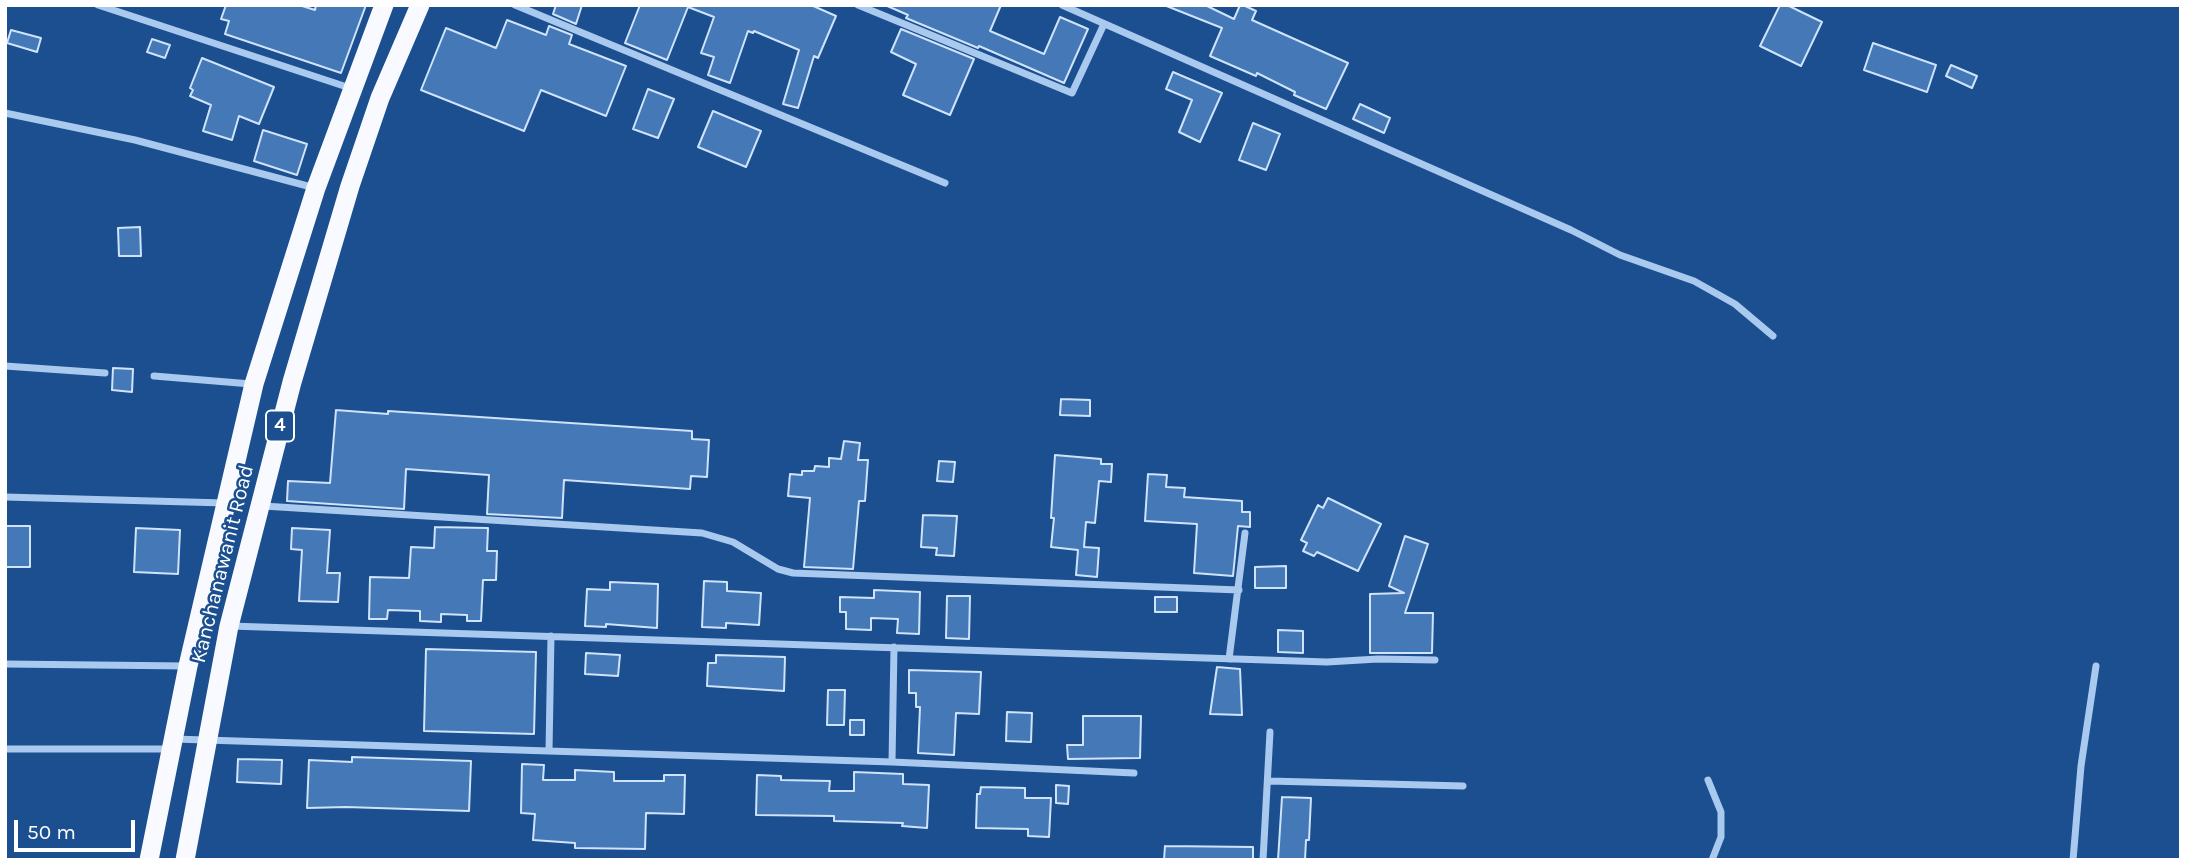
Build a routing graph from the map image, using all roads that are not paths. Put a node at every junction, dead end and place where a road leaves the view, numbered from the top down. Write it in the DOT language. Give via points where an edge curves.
graph roads {
  1 [pos="98,5"];
  2 [pos="384,5"];
  3 [pos="420,5"];
  4 [pos="515,5"];
  5 [pos="858,5"];
  6 [pos="1062,5"];
  7 [pos="1104,24"];
  8 [pos="353,88"];
  9 [pos="5,113"];
  10 [pos="944,183"];
  11 [pos="316,188"];
  12 [pos="1773,336"];
  13 [pos="5,366"];
  14 [pos="105,373"];
  15 [pos="154,376"];
  16 [pos="254,384"];
  17 [pos="5,497"];
  18 [pos="225,503"];
  19 [pos="259,506"];
  20 [pos="1245,533"];
  21 [pos="1239,590"];
  22 [pos="229,626"];
  23 [pos="551,636"];
  24 [pos="894,647"];
  25 [pos="1229,659"];
  26 [pos="1435,660"];
  27 [pos="5,664"];
  28 [pos="188,666"];
  29 [pos="2096,666"];
  30 [pos="1270,732"];
  31 [pos="207,740"];
  32 [pos="172,744"];
  33 [pos="5,749"];
  34 [pos="549,751"];
  35 [pos="891,762"];
  36 [pos="1134,773"];
  37 [pos="1708,780"];
  38 [pos="1269,781"];
  39 [pos="1463,786"];
  40 [pos="149,860"];
  41 [pos="185,860"];
  42 [pos="1263,860"];
  43 [pos="1713,860"];
  44 [pos="2073,860"];
  1 -- 8 [label="street"];
  2 -- 8 [label="highway, Kanchanawanit Road / 4"];
  3 -- 19 [label="highway, Kanchanawanit Road / 4" via="380,98 350,186"];
  4 -- 10 [label="street"];
  5 -- 7 [label="street" via="1072,93"];
  6 -- 7 [label="street"];
  7 -- 12 [label="street" via="1620,255 1694,281 1735,304"];
  8 -- 11 [label="highway, Kanchanawanit Road / 4"];
  9 -- 11 [label="street" via="135,140"];
  11 -- 16 [label="highway, Kanchanawanit Road / 4"];
  13 -- 14 [label="street"];
  15 -- 16 [label="street"];
  16 -- 18 [label="highway, Kanchanawanit Road / 4"];
  17 -- 18 [label="street"];
  18 -- 28 [label="highway, Kanchanawanit Road / 4"];
  19 -- 21 [label="street" via="702,533 733,542 793,573"];
  19 -- 22 [label="highway, Kanchanawanit Road / 4"];
  20 -- 21 [label="street"];
  21 -- 25 [label="street"];
  22 -- 23 [label="street"];
  22 -- 31 [label="highway, Kanchanawanit Road / 4"];
  23 -- 24 [label="street"];
  23 -- 34 [label="street"];
  24 -- 25 [label="street"];
  24 -- 35 [label="street"];
  25 -- 26 [label="street"];
  27 -- 28 [label="street"];
  28 -- 32 [label="highway, Kanchanawanit Road / 4"];
  29 -- 44 [label="street"];
  30 -- 38 [label="street"];
  31 -- 32 [label="street"];
  31 -- 34 [label="street"];
  31 -- 41 [label="highway, Kanchanawanit Road / 4"];
  32 -- 33 [label="street"];
  32 -- 40 [label="highway, Kanchanawanit Road / 4"];
  34 -- 35 [label="street"];
  35 -- 36 [label="street"];
  37 -- 43 [label="street" via="1721,812 1721,837"];
  38 -- 39 [label="street"];
  38 -- 42 [label="street"];
}
